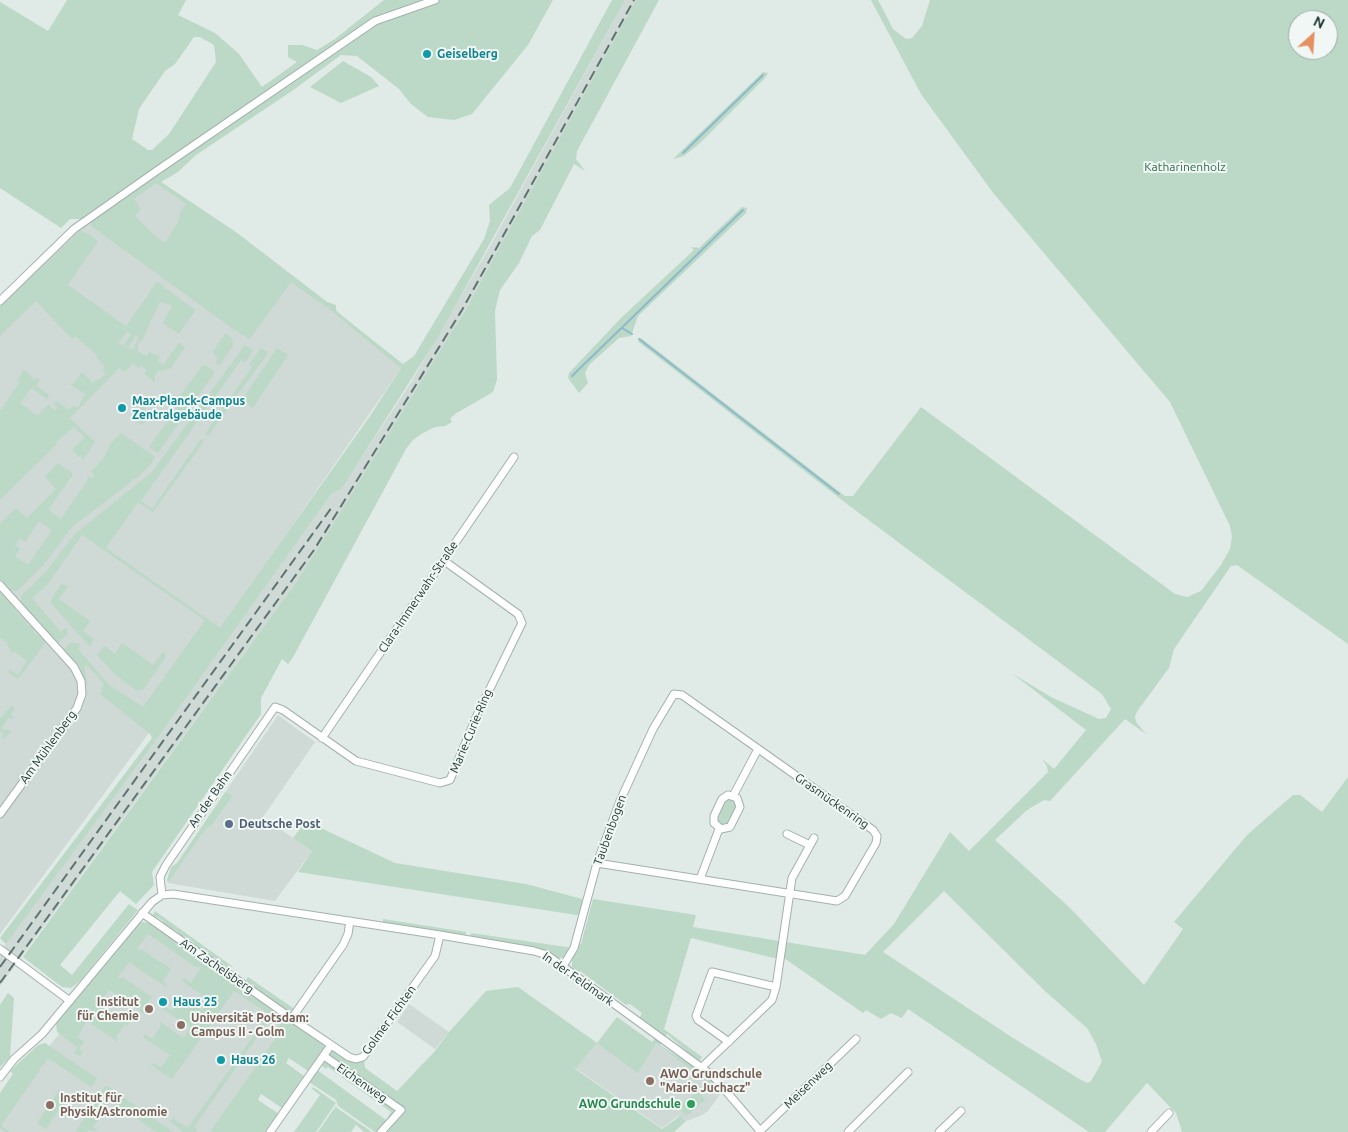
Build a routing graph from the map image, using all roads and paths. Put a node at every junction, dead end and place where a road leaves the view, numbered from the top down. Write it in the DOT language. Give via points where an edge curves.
graph roads {
  1 [pos="435,0"];
  2 [pos="0,301"];
  3 [pos="514,457"];
  4 [pos="443,560"];
  5 [pos="0,585"];
  6 [pos="670,698"];
  7 [pos="273,708"];
  8 [pos="322,738"];
  9 [pos="758,749"];
  10 [pos="733,796"];
  11 [pos="0,814"];
  12 [pos="719,829"];
  13 [pos="787,834"];
  14 [pos="814,838"];
  15 [pos="810,845"];
  16 [pos="597,863"];
  17 [pos="700,879"];
  18 [pos="790,894"];
  19 [pos="162,895"];
  20 [pos="142,913"];
  21 [pos="350,921"];
  22 [pos="440,935"];
  23 [pos="0,949"];
  24 [pos="563,966"];
  25 [pos="776,987"];
  26 [pos="70,1001"];
  27 [pos="292,1018"];
  28 [pos="856,1039"];
  29 [pos="729,1042"];
  30 [pos="331,1045"];
  31 [pos="324,1056"];
  32 [pos="701,1068"];
  33 [pos="908,1072"];
  34 [pos="0,1077"];
  35 [pos="961,1111"];
  36 [pos="1169,1113"];
  37 [pos="270,1132"];
  38 [pos="381,1132"];
  39 [pos="760,1132"];
  40 [pos="848,1132"];
  41 [pos="939,1132"];
  42 [pos="1151,1132"];
  1 -- 2 [label="street" via="375,21 74,229"];
  3 -- 4 [label="street, Clara-Immerwahr-Straße"];
  4 -- 8 [label="street, Clara-Immerwahr-Straße"];
  4 -- 8 [label="street, Marie-Curie-Ring" via="518,614 522,623 450,780 440,783 359,762"];
  5 -- 11 [label="street, Am Mühlenberg" via="74,668 81,681 82,694 77,708"];
  6 -- 9 [label="street, Grasmückenring" via="674,694 682,695"];
  6 -- 16 [label="street, Taubenbogen" via="631,774"];
  7 -- 8 [label="street, Marie-Curie-Ring" via="283,710"];
  7 -- 19 [label="street, An der Bahn" via="166,865 160,877"];
  9 -- 10 [label="street"];
  9 -- 18 [label="street, Grasmückenring" via="877,836 876,844 843,898 833,900"];
  10 -- 12 [label="street" via="722,799 714,816 714,823"];
  10 -- 12 [label="street" via="739,800 739,810 730,827"];
  12 -- 17 [label="street"];
  13 -- 15 [label="street"];
  14 -- 15 [label="street"];
  15 -- 18 [label="street" via="794,872"];
  16 -- 17 [label="street, Grasmückenring"];
  16 -- 24 [label="street, Taubenbogen" via="574,948"];
  17 -- 18 [label="street, Grasmückenring"];
  18 -- 25 [label="street"];
  19 -- 20 [label="street"];
  19 -- 21 [label="street, In der Feldmark"];
  20 -- 26 [label="street"];
  20 -- 27 [label="street, Am Zachelsberg"];
  21 -- 22 [label="street, In der Feldmark"];
  21 -- 27 [label="street" via="343,944"];
  22 -- 24 [label="street, In der Feldmark" via="534,951"];
  22 -- 30 [label="street, Golmer Fichten" via="437,952 363,1057 352,1059"];
  23 -- 26 [label="street"];
  24 -- 32 [label="street, In der Feldmark"];
  25 -- 29 [label="street" via="767,1007"];
  25 -- 29 [label="street" via="712,972 696,1016"];
  26 -- 34 [label="street"];
  27 -- 30 [label="street, Golmer Fichten"];
  28 -- 39 [label="street, Meisenweg"];
  29 -- 32 [label="street"];
  30 -- 31 [label="street, Eichenweg"];
  31 -- 37 [label="street, Eichenweg"];
  31 -- 38 [label="street, Eichenweg" via="401,1110"];
  32 -- 39 [label="street, In der Feldmark" via="725,1089"];
  33 -- 40 [label="street"];
  35 -- 41 [label="street"];
  36 -- 42 [label="street"];
}
